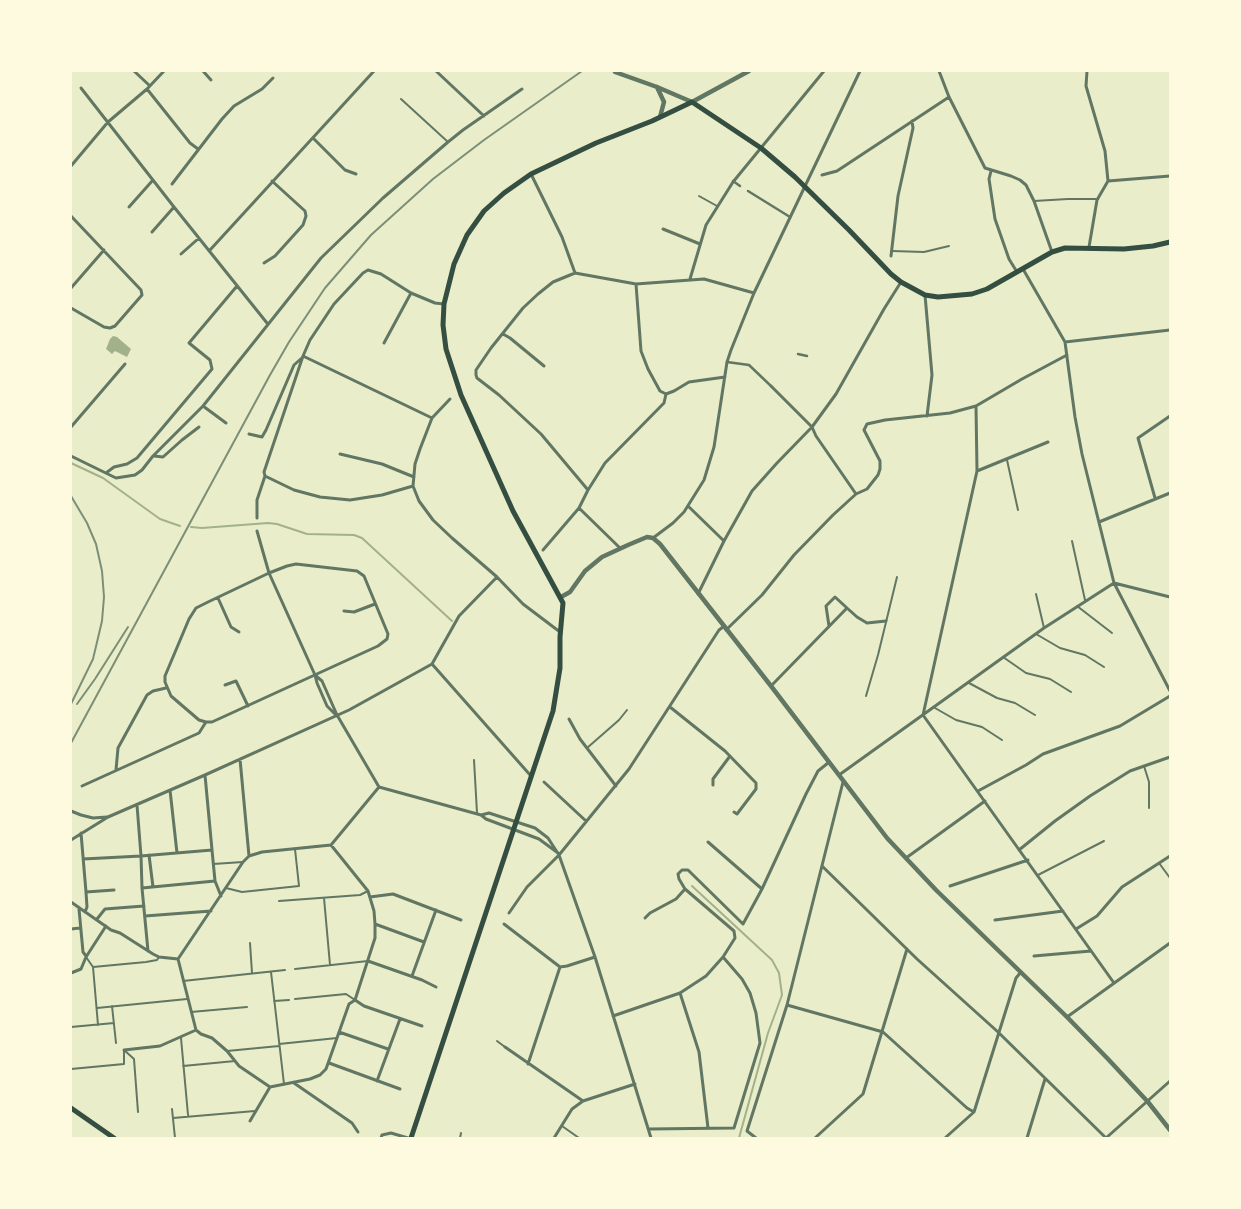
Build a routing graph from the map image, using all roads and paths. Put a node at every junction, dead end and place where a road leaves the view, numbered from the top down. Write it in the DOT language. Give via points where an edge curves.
graph roads {
  1 [pos="134,71"];
  2 [pos="164,71"];
  3 [pos="374,71"];
  4 [pos="436,71"];
  5 [pos="749,71"];
  6 [pos="824,71"];
  7 [pos="860,71"];
  8 [pos="939,71"];
  9 [pos="1087,71"];
  10 [pos="204,72"];
  11 [pos="615,72"];
  12 [pos="273,78"];
  13 [pos="211,80"];
  14 [pos="658,87"];
  15 [pos="81,88"];
  16 [pos="148,88"];
  17 [pos="522,89"];
  18 [pos="949,97"];
  19 [pos="401,99"];
  20 [pos="692,102"];
  21 [pos="484,116"];
  22 [pos="660,117"];
  23 [pos="912,121"];
  24 [pos="108,122"];
  25 [pos="313,138"];
  26 [pos="448,142"];
  27 [pos="761,148"];
  28 [pos="198,149"];
  29 [pos="71,166"];
  30 [pos="991,171"];
  31 [pos="356,174"];
  32 [pos="532,174"];
  33 [pos="822,175"];
  34 [pos="1170,176"];
  35 [pos="154,180"];
  36 [pos="272,181"];
  37 [pos="733,181"];
  38 [pos="1108,181"];
  39 [pos="172,184"];
  40 [pos="740,186"];
  41 [pos="805,187"];
  42 [pos="748,191"];
  43 [pos="699,196"];
  44 [pos="1098,199"];
  45 [pos="1034,202"];
  46 [pos="717,206"];
  47 [pos="129,207"];
  48 [pos="174,207"];
  49 [pos="71,216"];
  50 [pos="790,218"];
  51 [pos="663,229"];
  52 [pos="152,232"];
  53 [pos="199,238"];
  54 [pos="1170,242"];
  55 [pos="700,244"];
  56 [pos="948,246"];
  57 [pos="1089,248"];
  58 [pos="104,250"];
  59 [pos="210,250"];
  60 [pos="891,251"];
  61 [pos="1052,252"];
  62 [pos="181,254"];
  63 [pos="891,256"];
  64 [pos="264,264"];
  65 [pos="1023,269"];
  66 [pos="1017,272"];
  67 [pos="575,273"];
  68 [pos="690,279"];
  69 [pos="901,282"];
  70 [pos="636,284"];
  71 [pos="238,286"];
  72 [pos="71,288"];
  73 [pos="411,293"];
  74 [pos="754,293"];
  75 [pos="925,295"];
  76 [pos="444,304"];
  77 [pos="71,308"];
  78 [pos="267,324"];
  79 [pos="1170,330"];
  80 [pos="503,334"];
  81 [pos="1065,342"];
  82 [pos="384,343"];
  83 [pos="798,354"];
  84 [pos="1067,355"];
  85 [pos="304,356"];
  86 [pos="807,356"];
  87 [pos="727,362"];
  88 [pos="126,364"];
  89 [pos="544,366"];
  90 [pos="725,377"];
  91 [pos="772,386"];
  92 [pos="666,394"];
  93 [pos="450,399"];
  94 [pos="203,406"];
  95 [pos="976,406"];
  96 [pos="927,416"];
  97 [pos="1170,416"];
  98 [pos="432,418"];
  99 [pos="226,423"];
  100 [pos="71,427"];
  101 [pos="199,427"];
  102 [pos="812,427"];
  103 [pos="249,434"];
  104 [pos="1048,442"];
  105 [pos="340,454"];
  106 [pos="71,456"];
  107 [pos="153,456"];
  108 [pos="1008,460"];
  109 [pos="977,471"];
  110 [pos="106,473"];
  111 [pos="265,476"];
  112 [pos="414,477"];
  113 [pos="413,486"];
  114 [pos="588,490"];
  115 [pos="1170,493"];
  116 [pos="856,494"];
  117 [pos="1155,498"];
  118 [pos="688,506"];
  119 [pos="579,508"];
  120 [pos="1018,510"];
  121 [pos="257,518"];
  122 [pos="1099,522"];
  123 [pos="257,531"];
  124 [pos="653,538"];
  125 [pos="724,541"];
  126 [pos="1072,541"];
  127 [pos="620,548"];
  128 [pos="543,550"];
  129 [pos="269,573"];
  130 [pos="897,576"];
  131 [pos="497,577"];
  132 [pos="1114,583"];
  133 [pos="698,594"];
  134 [pos="1036,594"];
  135 [pos="1170,596"];
  136 [pos="561,597"];
  137 [pos="218,598"];
  138 [pos="1085,600"];
  139 [pos="375,604"];
  140 [pos="1077,606"];
  141 [pos="847,608"];
  142 [pos="344,611"];
  143 [pos="886,621"];
  144 [pos="829,626"];
  145 [pos="1044,628"];
  146 [pos="725,629"];
  147 [pos="239,632"];
  148 [pos="1112,632"];
  149 [pos="560,633"];
  150 [pos="1036,634"];
  151 [pos="1003,658"];
  152 [pos="432,664"];
  153 [pos="1104,667"];
  154 [pos="315,675"];
  155 [pos="969,683"];
  156 [pos="226,686"];
  157 [pos="771,686"];
  158 [pos="166,688"];
  159 [pos="1170,691"];
  160 [pos="1071,692"];
  161 [pos="866,696"];
  162 [pos="1170,696"];
  163 [pos="248,706"];
  164 [pos="670,707"];
  165 [pos="935,708"];
  166 [pos="627,710"];
  167 [pos="923,715"];
  168 [pos="1035,715"];
  169 [pos="337,716"];
  170 [pos="569,720"];
  171 [pos="206,722"];
  172 [pos="1002,740"];
  173 [pos="587,748"];
  174 [pos="730,756"];
  175 [pos="1170,757"];
  176 [pos="240,759"];
  177 [pos="474,760"];
  178 [pos="828,763"];
  179 [pos="1144,766"];
  180 [pos="116,770"];
  181 [pos="205,775"];
  182 [pos="531,776"];
  183 [pos="838,776"];
  184 [pos="544,782"];
  185 [pos="843,782"];
  186 [pos="82,786"];
  187 [pos="616,786"];
  188 [pos="713,786"];
  189 [pos="379,787"];
  190 [pos="170,790"];
  191 [pos="978,791"];
  192 [pos="985,801"];
  193 [pos="137,805"];
  194 [pos="1149,808"];
  195 [pos="71,811"];
  196 [pos="734,812"];
  197 [pos="479,815"];
  198 [pos="108,817"];
  199 [pos="586,821"];
  200 [pos="516,822"];
  201 [pos="514,829"];
  202 [pos="81,832"];
  203 [pos="71,840"];
  204 [pos="1104,841"];
  205 [pos="708,842"];
  206 [pos="331,845"];
  207 [pos="295,848"];
  208 [pos="212,850"];
  209 [pos="1019,850"];
  210 [pos="176,853"];
  211 [pos="150,855"];
  212 [pos="559,855"];
  213 [pos="141,856"];
  214 [pos="249,856"];
  215 [pos="1170,856"];
  216 [pos="906,858"];
  217 [pos="83,859"];
  218 [pos="1028,860"];
  219 [pos="244,862"];
  220 [pos="1159,863"];
  221 [pos="214,864"];
  222 [pos="822,866"];
  223 [pos="1038,874"];
  224 [pos="1170,878"];
  225 [pos="215,881"];
  226 [pos="950,886"];
  227 [pos="153,887"];
  228 [pos="142,888"];
  229 [pos="226,888"];
  230 [pos="685,889"];
  231 [pos="762,889"];
  232 [pos="114,890"];
  233 [pos="86,892"];
  234 [pos="368,892"];
  235 [pos="221,896"];
  236 [pos="370,897"];
  237 [pos="324,898"];
  238 [pos="279,901"];
  239 [pos="71,902"];
  240 [pos="144,906"];
  241 [pos="79,908"];
  242 [pos="212,910"];
  243 [pos="436,910"];
  244 [pos="1063,911"];
  245 [pos="85,912"];
  246 [pos="509,913"];
  247 [pos="145,916"];
  248 [pos="645,918"];
  249 [pos="97,920"];
  250 [pos="461,920"];
  251 [pos="995,920"];
  252 [pos="375,924"];
  253 [pos="504,924"];
  254 [pos="106,926"];
  255 [pos="80,928"];
  256 [pos="71,929"];
  257 [pos="1076,929"];
  258 [pos="424,942"];
  259 [pos="250,943"];
  260 [pos="1170,943"];
  261 [pos="907,949"];
  262 [pos="148,951"];
  263 [pos="1091,951"];
  264 [pos="1034,956"];
  265 [pos="86,957"];
  266 [pos="159,957"];
  267 [pos="595,957"];
  268 [pos="723,957"];
  269 [pos="178,959"];
  270 [pos="368,961"];
  271 [pos="330,965"];
  272 [pos="560,966"];
  273 [pos="94,967"];
  274 [pos="295,969"];
  275 [pos="285,970"];
  276 [pos="71,972"];
  277 [pos="271,972"];
  278 [pos="1021,972"];
  279 [pos="252,974"];
  280 [pos="412,976"];
  281 [pos="183,981"];
  282 [pos="1114,983"];
  283 [pos="436,988"];
  284 [pos="680,993"];
  285 [pos="188,999"];
  286 [pos="295,999"];
  287 [pos="288,1000"];
  288 [pos="355,1000"];
  289 [pos="274,1001"];
  290 [pos="112,1006"];
  291 [pos="787,1006"];
  292 [pos="247,1007"];
  293 [pos="97,1008"];
  294 [pos="191,1012"];
  295 [pos="613,1016"];
  296 [pos="1068,1017"];
  297 [pos="400,1019"];
  298 [pos="114,1023"];
  299 [pos="98,1025"];
  300 [pos="422,1026"];
  301 [pos="71,1027"];
  302 [pos="196,1030"];
  303 [pos="339,1032"];
  304 [pos="883,1032"];
  305 [pos="998,1032"];
  306 [pos="181,1038"];
  307 [pos="337,1038"];
  308 [pos="497,1041"];
  309 [pos="116,1043"];
  310 [pos="280,1045"];
  311 [pos="506,1048"];
  312 [pos="389,1049"];
  313 [pos="124,1050"];
  314 [pos="227,1051"];
  315 [pos="235,1062"];
  316 [pos="329,1063"];
  317 [pos="528,1064"];
  318 [pos="183,1066"];
  319 [pos="71,1069"];
  320 [pos="1045,1079"];
  321 [pos="377,1081"];
  322 [pos="1170,1081"];
  323 [pos="294,1083"];
  324 [pos="635,1084"];
  325 [pos="284,1085"];
  326 [pos="270,1087"];
  327 [pos="400,1089"];
  328 [pos="583,1101"];
  329 [pos="1148,1102"];
  330 [pos="71,1108"];
  331 [pos="172,1109"];
  332 [pos="256,1111"];
  333 [pos="138,1112"];
  334 [pos="974,1112"];
  335 [pos="188,1116"];
  336 [pos="173,1118"];
  337 [pos="250,1121"];
  338 [pos="562,1126"];
  339 [pos="708,1128"];
  340 [pos="649,1129"];
  341 [pos="1170,1130"];
  342 [pos="358,1132"];
  343 [pos="461,1133"];
  344 [pos="114,1138"];
  345 [pos="175,1138"];
  346 [pos="381,1138"];
  347 [pos="409,1138"];
  348 [pos="460,1138"];
  349 [pos="554,1138"];
  350 [pos="579,1138"];
  351 [pos="651,1138"];
  352 [pos="756,1138"];
  353 [pos="815,1138"];
  354 [pos="945,1138"];
  355 [pos="1028,1138"];
  356 [pos="1106,1138"];
  1 -- 16 [label="street"];
  2 -- 16 [label="street"];
  3 -- 25 [label="street"];
  4 -- 21 [label="street"];
  5 -- 20 [label="street"];
  6 -- 27 [label="street"];
  7 -- 41 [label="street"];
  8 -- 18 [label="street"];
  9 -- 38 [label="street" via="1086,86 1105,151"];
  10 -- 13 [label="street"];
  11 -- 14 [label="street"];
  12 -- 28 [label="street" via="262,89 234,106"];
  14 -- 20 [label="street"];
  14 -- 22 [label="street" via="664,102"];
  15 -- 24 [label="street"];
  16 -- 24 [label="street"];
  16 -- 28 [label="street"];
  17 -- 21 [label="street"];
  18 -- 23 [label="street"];
  18 -- 30 [label="street" via="985,168"];
  19 -- 26 [label="lane"];
  20 -- 22 [label="main road"];
  20 -- 27 [label="main road"];
  21 -- 26 [label="street"];
  22 -- 32 [label="main road"];
  23 -- 33 [label="street" via="837,171"];
  23 -- 60 [label="street"];
  24 -- 29 [label="street"];
  24 -- 35 [label="street"];
  25 -- 31 [label="street" via="345,170"];
  25 -- 36 [label="street"];
  26 -- 78 [label="street" via="321,258"];
  27 -- 37 [label="street"];
  27 -- 41 [label="main road"];
  28 -- 39 [label="street"];
  30 -- 45 [label="street" via="1020,180"];
  30 -- 66 [label="street" via="989,179 995,219"];
  32 -- 67 [label="street"];
  32 -- 76 [label="main road" via="484,211 466,236 454,264"];
  34 -- 38 [label="street"];
  35 -- 47 [label="street"];
  35 -- 48 [label="street"];
  36 -- 59 [label="street"];
  36 -- 64 [label="street" via="305,211 306,216 303,225"];
  37 -- 40 [label="street"];
  37 -- 46 [label="street"];
  38 -- 44 [label="street"];
  41 -- 50 [label="street"];
  41 -- 69 [label="main road"];
  42 -- 50 [label="street"];
  43 -- 46 [label="lane"];
  44 -- 45 [label="lane"];
  44 -- 57 [label="street"];
  45 -- 61 [label="street"];
  46 -- 55 [label="street"];
  48 -- 52 [label="street"];
  48 -- 53 [label="street"];
  49 -- 58 [label="street"];
  50 -- 74 [label="street"];
  51 -- 55 [label="street"];
  53 -- 59 [label="street"];
  53 -- 62 [label="street"];
  54 -- 57 [label="main road" via="1124,249"];
  55 -- 68 [label="street"];
  56 -- 60 [label="lane" via="924,252"];
  57 -- 61 [label="main road" via="1065,248"];
  58 -- 72 [label="street"];
  58 -- 77 [label="street" via="142,295 110,328"];
  59 -- 71 [label="street"];
  60 -- 63 [label="street"];
  61 -- 65 [label="main road"];
  65 -- 66 [label="main road"];
  65 -- 81 [label="street"];
  66 -- 75 [label="main road" via="972,294"];
  67 -- 70 [label="street"];
  67 -- 80 [label="street" via="553,282 538,294"];
  68 -- 70 [label="street"];
  68 -- 74 [label="street" via="704,279"];
  69 -- 75 [label="main road"];
  69 -- 102 [label="street" via="836,394"];
  70 -- 92 [label="street" via="641,350 656,384"];
  71 -- 78 [label="street"];
  71 -- 110 [label="street" via="189,343 210,360 212,368 137,458 114,466"];
  73 -- 76 [label="street"];
  73 -- 82 [label="street"];
  73 -- 85 [label="street" via="372,270 363,273 320,322"];
  74 -- 87 [label="street"];
  75 -- 96 [label="street" via="932,375"];
  76 -- 136 [label="main road" via="446,349 461,395 513,511"];
  78 -- 94 [label="street"];
  79 -- 81 [label="street"];
  80 -- 89 [label="street"];
  80 -- 114 [label="street" via="476,370 477,378 541,434"];
  81 -- 84 [label="street"];
  83 -- 86 [label="street"];
  84 -- 95 [label="street"];
  84 -- 122 [label="street" via="1075,417"];
  85 -- 98 [label="street"];
  85 -- 103 [label="street" via="294,365 262,437"];
  85 -- 111 [label="street" via="272,445"];
  87 -- 90 [label="street"];
  87 -- 91 [label="street" via="749,365"];
  88 -- 100 [label="street"];
  90 -- 92 [label="street" via="689,382"];
  90 -- 118 [label="street" via="709,468"];
  91 -- 102 [label="street"];
  92 -- 114 [label="street" via="664,403 605,463"];
  93 -- 98 [label="street"];
  94 -- 99 [label="street"];
  94 -- 107 [label="street"];
  95 -- 96 [label="street"];
  95 -- 109 [label="street"];
  96 -- 116 [label="street" via="867,424 864,430 880,461 880,469 866,488"];
  97 -- 117 [label="street" via="1138,438"];
  98 -- 112 [label="street" via="415,464"];
  101 -- 107 [label="street" via="163,457"];
  102 -- 116 [label="street"];
  102 -- 125 [label="street" via="752,492"];
  104 -- 108 [label="street"];
  105 -- 112 [label="street" via="382,464"];
  106 -- 110 [label="street"];
  107 -- 110 [label="street" via="135,475 116,478"];
  108 -- 109 [label="street"];
  108 -- 120 [label="lane"];
  109 -- 167 [label="street"];
  111 -- 113 [label="street" via="294,490 350,500"];
  111 -- 121 [label="street" via="257,500"];
  112 -- 113 [label="street"];
  113 -- 131 [label="street" via="433,520"];
  114 -- 119 [label="street"];
  115 -- 117 [label="street"];
  116 -- 146 [label="street" via="794,555 762,596"];
  117 -- 122 [label="street"];
  118 -- 124 [label="street"];
  118 -- 125 [label="street"];
  119 -- 127 [label="street"];
  119 -- 128 [label="street"];
  122 -- 132 [label="street"];
  123 -- 129 [label="street"];
  124 -- 127 [label="street" via="647,537"];
  124 -- 133 [label="street"];
  125 -- 133 [label="street"];
  126 -- 138 [label="lane"];
  127 -- 136 [label="street" via="592,566 570,592"];
  129 -- 137 [label="street"];
  129 -- 139 [label="street" via="296,564 357,571 364,576"];
  129 -- 154 [label="street"];
  130 -- 143 [label="lane"];
  131 -- 149 [label="street" via="523,604"];
  131 -- 152 [label="street" via="459,616"];
  132 -- 135 [label="street"];
  132 -- 138 [label="street"];
  132 -- 159 [label="street"];
  133 -- 146 [label="street"];
  134 -- 145 [label="lane"];
  136 -- 149 [label="main road"];
  137 -- 147 [label="street" via="231,627"];
  137 -- 158 [label="street" via="196,608 188,619 166,676"];
  138 -- 140 [label="street"];
  139 -- 142 [label="street" via="354,612"];
  139 -- 154 [label="street" via="388,634 387,639"];
  140 -- 145 [label="street"];
  140 -- 148 [label="lane"];
  141 -- 143 [label="street" via="867,623"];
  141 -- 144 [label="street"];
  141 -- 144 [label="street" via="835,597 826,606"];
  143 -- 161 [label="lane"];
  144 -- 157 [label="street"];
  145 -- 150 [label="street"];
  146 -- 157 [label="street"];
  146 -- 164 [label="street" via="719,630"];
  149 -- 182 [label="main road" via="558,688"];
  150 -- 151 [label="street"];
  150 -- 153 [label="lane" via="1060,648 1085,655"];
  151 -- 155 [label="street"];
  151 -- 160 [label="lane" via="1026,673 1050,679"];
  152 -- 169 [label="street"];
  152 -- 182 [label="street"];
  154 -- 163 [label="street"];
  154 -- 169 [label="street" via="327,706"];
  155 -- 165 [label="street"];
  155 -- 168 [label="lane"];
  156 -- 163 [label="street" via="236,681"];
  157 -- 178 [label="street"];
  158 -- 171 [label="street" via="171,696"];
  158 -- 180 [label="street" via="147,694 118,748"];
  162 -- 191 [label="street" via="1120,726 1043,754"];
  163 -- 171 [label="street"];
  164 -- 174 [label="street"];
  164 -- 187 [label="street"];
  165 -- 167 [label="street"];
  165 -- 172 [label="lane" via="956,720 982,727"];
  166 -- 173 [label="lane"];
  167 -- 183 [label="street"];
  167 -- 191 [label="street"];
  169 -- 176 [label="street"];
  169 -- 189 [label="street"];
  170 -- 173 [label="street"];
  171 -- 180 [label="street" via="199,733"];
  173 -- 187 [label="street"];
  174 -- 188 [label="street" via="713,779"];
  174 -- 196 [label="street" via="756,783 756,789 742,808 737,814"];
  175 -- 179 [label="street"];
  176 -- 181 [label="street"];
  176 -- 214 [label="street"];
  177 -- 197 [label="lane"];
  178 -- 183 [label="street"];
  178 -- 231 [label="street" via="818,771"];
  179 -- 194 [label="lane" via="1149,782"];
  179 -- 209 [label="street" via="1090,796"];
  180 -- 186 [label="street"];
  181 -- 190 [label="street"];
  181 -- 208 [label="street"];
  182 -- 200 [label="main road"];
  183 -- 185 [label="street"];
  184 -- 199 [label="street"];
  185 -- 216 [label="street"];
  185 -- 222 [label="street"];
  187 -- 199 [label="street"];
  189 -- 197 [label="street"];
  189 -- 206 [label="street"];
  190 -- 193 [label="street"];
  190 -- 210 [label="street"];
  191 -- 192 [label="street"];
  192 -- 209 [label="street"];
  192 -- 216 [label="street"];
  193 -- 198 [label="street"];
  193 -- 213 [label="street"];
  195 -- 198 [label="street" via="93,818"];
  197 -- 200 [label="street" via="490,813"];
  197 -- 201 [label="street"];
  198 -- 202 [label="street"];
  199 -- 212 [label="street"];
  200 -- 201 [label="main road"];
  200 -- 212 [label="street" via="544,834"];
  201 -- 212 [label="street" via="539,839"];
  201 -- 347 [label="main road"];
  202 -- 203 [label="street"];
  202 -- 217 [label="street"];
  204 -- 223 [label="lane"];
  205 -- 231 [label="street"];
  206 -- 207 [label="street"];
  206 -- 234 [label="street"];
  207 -- 214 [label="street"];
  207 -- 229 [label="lane" via="299,886 242,892"];
  208 -- 210 [label="street"];
  208 -- 221 [label="street"];
  209 -- 218 [label="street"];
  210 -- 211 [label="street"];
  211 -- 213 [label="street"];
  211 -- 227 [label="street"];
  212 -- 246 [label="street" via="527,887"];
  212 -- 267 [label="street"];
  213 -- 217 [label="street"];
  213 -- 228 [label="street"];
  214 -- 219 [label="street"];
  215 -- 220 [label="street"];
  216 -- 278 [label="street"];
  217 -- 233 [label="street"];
  218 -- 223 [label="street"];
  218 -- 226 [label="street"];
  219 -- 221 [label="lane"];
  219 -- 229 [label="street"];
  220 -- 224 [label="lane"];
  220 -- 257 [label="street" via="1122,887 1097,916"];
  221 -- 225 [label="street"];
  222 -- 261 [label="street"];
  222 -- 291 [label="street"];
  223 -- 244 [label="street"];
  225 -- 227 [label="street"];
  225 -- 235 [label="street"];
  227 -- 228 [label="street"];
  228 -- 240 [label="street"];
  229 -- 235 [label="street"];
  230 -- 231 [label="street" via="678,874 688,870 743,924"];
  230 -- 248 [label="street" via="676,899"];
  230 -- 268 [label="street" via="734,931 735,938"];
  232 -- 233 [label="street"];
  233 -- 245 [label="street"];
  234 -- 236 [label="street"];
  234 -- 237 [label="lane"];
  235 -- 242 [label="street"];
  236 -- 243 [label="street" via="393,894"];
  236 -- 252 [label="street"];
  237 -- 238 [label="lane"];
  237 -- 271 [label="lane"];
  239 -- 241 [label="street"];
  240 -- 247 [label="street"];
  240 -- 249 [label="street" via="105,909"];
  241 -- 245 [label="street"];
  241 -- 255 [label="street"];
  242 -- 247 [label="street"];
  242 -- 269 [label="street"];
  243 -- 250 [label="street"];
  243 -- 258 [label="street"];
  244 -- 251 [label="street"];
  244 -- 257 [label="street"];
  245 -- 249 [label="street"];
  247 -- 262 [label="street"];
  249 -- 254 [label="street"];
  252 -- 258 [label="street"];
  252 -- 270 [label="street" via="375,938"];
  253 -- 272 [label="street"];
  254 -- 262 [label="street"];
  254 -- 265 [label="street"];
  255 -- 256 [label="street"];
  255 -- 265 [label="street"];
  257 -- 263 [label="street"];
  258 -- 280 [label="street"];
  259 -- 279 [label="lane"];
  260 -- 282 [label="street"];
  261 -- 304 [label="street"];
  261 -- 305 [label="street"];
  262 -- 266 [label="street"];
  263 -- 264 [label="street"];
  263 -- 282 [label="street"];
  265 -- 273 [label="lane"];
  265 -- 276 [label="street" via="81,969"];
  266 -- 269 [label="street"];
  266 -- 273 [label="lane" via="157,960"];
  267 -- 272 [label="street"];
  267 -- 295 [label="street"];
  268 -- 284 [label="street" via="706,976"];
  268 -- 339 [label="street" via="750,994 760,1043 734,1128"];
  269 -- 281 [label="street"];
  270 -- 271 [label="lane"];
  270 -- 280 [label="street"];
  270 -- 288 [label="street"];
  271 -- 274 [label="lane"];
  272 -- 317 [label="street"];
  273 -- 293 [label="lane"];
  275 -- 277 [label="lane"];
  277 -- 279 [label="lane"];
  277 -- 289 [label="lane"];
  278 -- 296 [label="street"];
  278 -- 305 [label="street" via="1016,978"];
  279 -- 281 [label="lane"];
  280 -- 283 [label="street"];
  281 -- 285 [label="street"];
  282 -- 296 [label="street"];
  284 -- 295 [label="street"];
  284 -- 339 [label="street" via="700,1052"];
  285 -- 290 [label="lane"];
  285 -- 294 [label="street"];
  286 -- 288 [label="lane" via="346,994"];
  287 -- 289 [label="lane"];
  288 -- 297 [label="street"];
  288 -- 303 [label="street" via="349,1004"];
  289 -- 310 [label="lane"];
  290 -- 293 [label="lane"];
  290 -- 298 [label="lane"];
  291 -- 304 [label="street"];
  291 -- 352 [label="street" via="747,1131"];
  292 -- 294 [label="lane"];
  293 -- 299 [label="lane"];
  294 -- 302 [label="street"];
  295 -- 324 [label="street"];
  296 -- 329 [label="street"];
  297 -- 300 [label="street"];
  297 -- 312 [label="street"];
  298 -- 299 [label="lane"];
  298 -- 309 [label="lane"];
  299 -- 301 [label="lane"];
  302 -- 306 [label="street"];
  302 -- 314 [label="street"];
  303 -- 307 [label="street"];
  303 -- 312 [label="street"];
  304 -- 334 [label="street"];
  304 -- 353 [label="street" via="863,1094"];
  305 -- 320 [label="street"];
  305 -- 334 [label="street"];
  306 -- 313 [label="street" via="160,1046"];
  306 -- 318 [label="lane"];
  307 -- 310 [label="lane"];
  307 -- 316 [label="street"];
  308 -- 311 [label="lane"];
  310 -- 314 [label="lane"];
  310 -- 325 [label="lane"];
  311 -- 317 [label="street"];
  312 -- 321 [label="street"];
  313 -- 319 [label="lane" via="124,1064"];
  313 -- 333 [label="lane" via="134,1060"];
  314 -- 315 [label="street"];
  315 -- 318 [label="lane"];
  315 -- 326 [label="street"];
  316 -- 321 [label="street"];
  316 -- 323 [label="street" via="320,1074"];
  317 -- 328 [label="street"];
  318 -- 335 [label="lane"];
  320 -- 355 [label="street"];
  320 -- 356 [label="street"];
  321 -- 327 [label="street"];
  322 -- 329 [label="street"];
  323 -- 325 [label="street"];
  323 -- 342 [label="street" via="352,1123"];
  324 -- 328 [label="street"];
  324 -- 340 [label="street"];
  325 -- 326 [label="street"];
  326 -- 332 [label="street"];
  328 -- 338 [label="street" via="572,1109"];
  329 -- 341 [label="street"];
  329 -- 356 [label="street"];
  330 -- 344 [label="main road"];
  331 -- 336 [label="lane"];
  332 -- 335 [label="lane"];
  332 -- 337 [label="street"];
  334 -- 354 [label="street"];
  335 -- 336 [label="lane"];
  336 -- 345 [label="lane"];
  338 -- 349 [label="street"];
  338 -- 350 [label="lane"];
  339 -- 340 [label="street"];
  340 -- 351 [label="street"];
  343 -- 348 [label="lane"];
  346 -- 347 [label="street" via="391,1133"];
}
